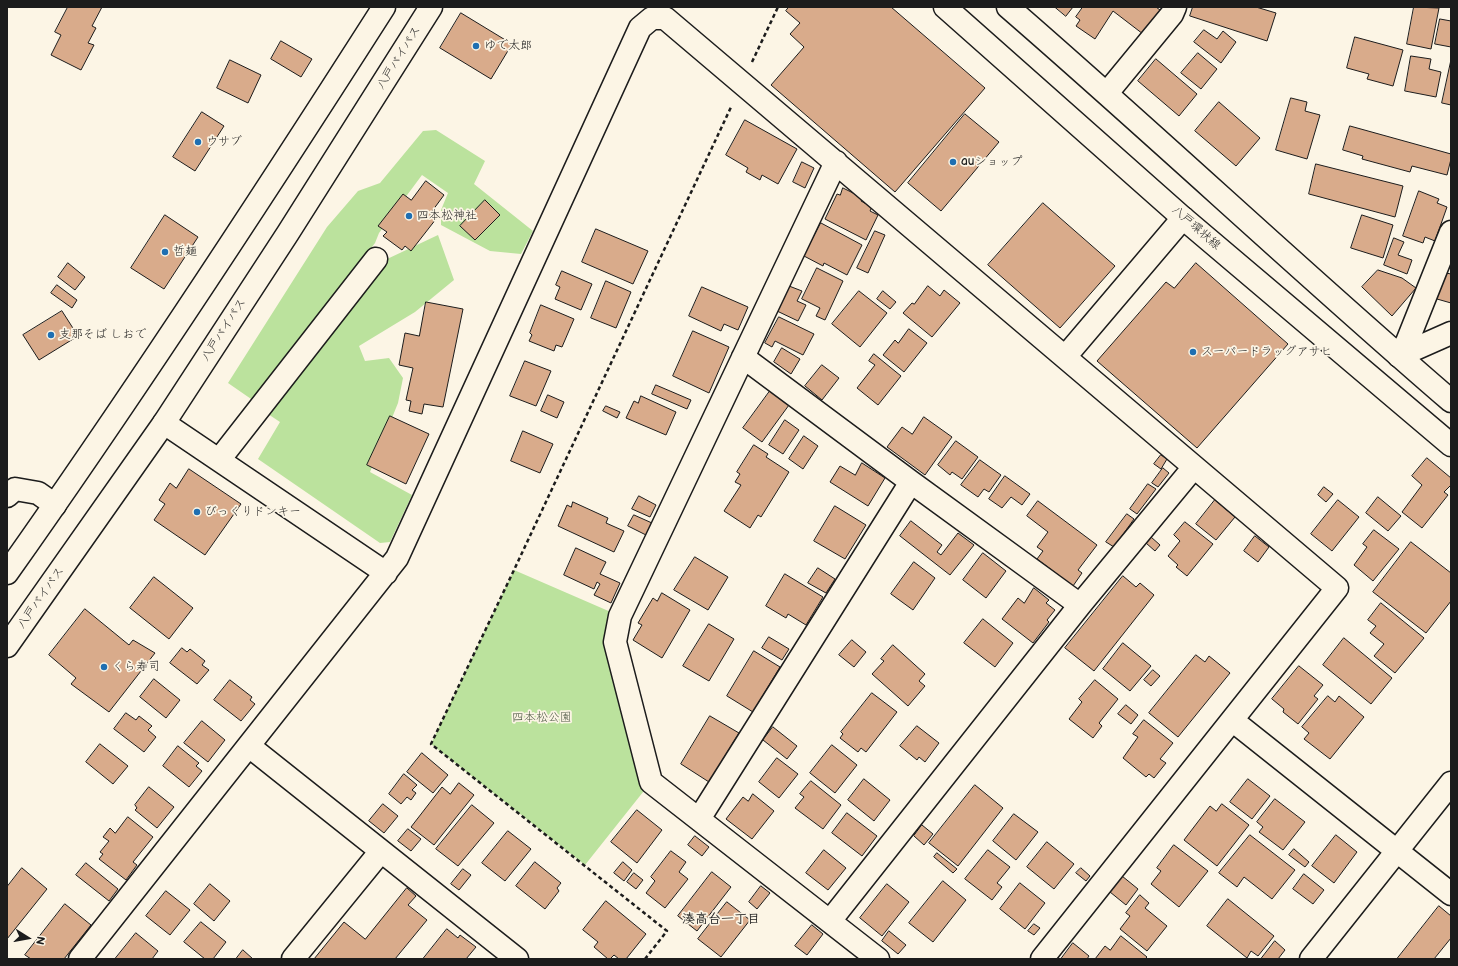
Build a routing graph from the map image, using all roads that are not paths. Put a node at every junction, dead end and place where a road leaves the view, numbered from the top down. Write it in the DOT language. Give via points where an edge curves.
graph roads {
  1 [pos="384,7"];
  2 [pos="431,7"];
  3 [pos="945,7"];
  4 [pos="1008,7"];
  5 [pos="1175,7"];
  6 [pos="1107,93"];
  7 [pos="836,162"];
  8 [pos="1183,218"];
  9 [pos="1451,232"];
  10 [pos="376,259"];
  11 [pos="1451,333"];
  12 [pos="1399,356"];
  13 [pos="743,357"];
  14 [pos="1065,357"];
  15 [pos="1451,401"];
  16 [pos="164,422"];
  17 [pos="1451,445"];
  18 [pos="219,460"];
  19 [pos="1194,468"];
  20 [pos="911,482"];
  21 [pos="7,496"];
  22 [pos="54,506"];
  23 [pos="7,573"];
  24 [pos="386,573"];
  25 [pos="1080,605"];
  26 [pos="7,646"];
  27 [pos="1232,720"];
  28 [pos="249,746"];
  29 [pos="1451,783"];
  30 [pos="699,819"];
  31 [pos="381,851"];
  32 [pos="1397,851"];
  33 [pos="1451,894"];
  34 [pos="830,921"];
  35 [pos="511,957"];
  36 [pos="80,959"];
  37 [pos="293,959"];
  38 [pos="878,959"];
  39 [pos="1042,959"];
  40 [pos="1311,959"];
  1 -- 22 [label="main road" via="281,168"];
  2 -- 16 [label="main road, 八戸バイパス" via="288,233"];
  3 -- 8 [label="main road, 八戸環状線"];
  4 -- 6 [label="main road"];
  5 -- 6 [label="main road"];
  6 -- 12 [label="main road"];
  7 -- 13 [label="main road"];
  7 -- 14 [label="main road"];
  7 -- 24 [label="main road" via="665,18 652,18 640,28 397,558"];
  8 -- 14 [label="main road"];
  8 -- 17 [label="main road, 八戸環状線"];
  9 -- 12 [label="main road"];
  10 -- 18 [label="main road"];
  11 -- 12 [label="main road"];
  12 -- 15 [label="main road"];
  13 -- 20 [label="main road"];
  13 -- 30 [label="main road" via="620,616 615,642 650,782"];
  14 -- 19 [label="main road"];
  16 -- 18 [label="main road"];
  16 -- 26 [label="main road, 八戸バイパス"];
  18 -- 24 [label="main road"];
  19 -- 25 [label="main road"];
  19 -- 27 [label="main road" via="1337,588"];
  20 -- 25 [label="main road"];
  20 -- 30 [label="main road"];
  21 -- 22 [label="main road" via="15,489 38,493"];
  22 -- 23 [label="main road"];
  24 -- 28 [label="main road"];
  25 -- 34 [label="main road"];
  27 -- 32 [label="main road"];
  27 -- 39 [label="main road"];
  28 -- 31 [label="main road"];
  28 -- 36 [label="main road"];
  29 -- 32 [label="main road"];
  30 -- 34 [label="main road"];
  31 -- 35 [label="main road"];
  31 -- 37 [label="main road"];
  32 -- 33 [label="main road"];
  32 -- 40 [label="main road"];
  34 -- 38 [label="main road"];
}
